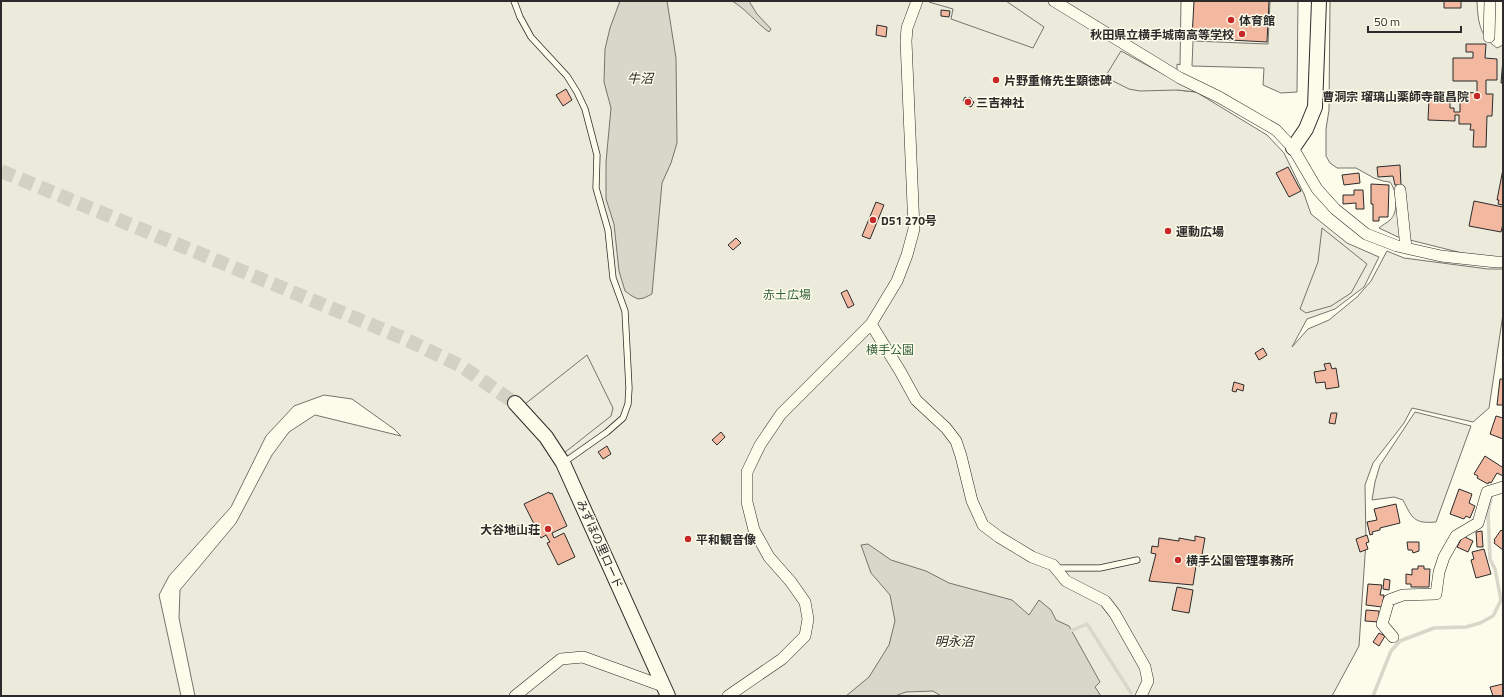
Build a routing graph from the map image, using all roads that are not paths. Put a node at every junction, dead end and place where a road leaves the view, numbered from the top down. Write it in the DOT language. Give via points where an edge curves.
graph roads {
  1 [pos="514,1"];
  2 [pos="917,1"];
  3 [pos="1054,1"];
  4 [pos="1319,1"];
  5 [pos="1490,1"];
  6 [pos="1488,38"];
  7 [pos="1293,148"];
  8 [pos="1400,190"];
  9 [pos="1406,248"];
  10 [pos="1503,262"];
  11 [pos="871,324"];
  12 [pos="515,403"];
  13 [pos="563,463"];
  14 [pos="1503,488"];
  15 [pos="1136,560"];
  16 [pos="1055,568"];
  17 [pos="1393,637"];
  18 [pos="665,691"];
  19 [pos="515,696"];
  20 [pos="728,696"];
  21 [pos="1141,696"];
  1 -- 13 [label="lane" via="531,37 567,76 585,109 597,155 596,188 608,230 613,278 625,311 629,388 628,404 623,418"];
  2 -- 11 [label="street" via="907,28 906,41 914,229 897,282"];
  3 -- 7 [label="street" via="1180,78 1276,130"];
  4 -- 7 [label="street" via="1315,107 1306,129"];
  5 -- 6 [label="street"];
  7 -- 9 [label="street" via="1317,188 1335,209 1366,234"];
  8 -- 9 [label="street"];
  9 -- 10 [label="street" via="1441,256"];
  11 -- 16 [label="street" via="916,400 956,441 972,501 983,525 1032,557"];
  11 -- 20 [label="street" via="781,414 760,445 747,472 747,502 754,530 769,557 805,602 808,619 805,636 782,659"];
  12 -- 13 [label="street, みずほの里ロード" via="546,437"];
  13 -- 18 [label="street, みずほの里ロード"];
  14 -- 17 [label="street" via="1487,492 1478,523 1456,536 1444,557 1436,594 1403,595 1389,600 1382,624"];
  15 -- 16 [label="lane" via="1100,568"];
  16 -- 21 [label="street" via="1066,581 1105,601 1115,614 1145,667 1148,681"];
  18 -- 19 [label="street" via="583,657 560,659"];
}
